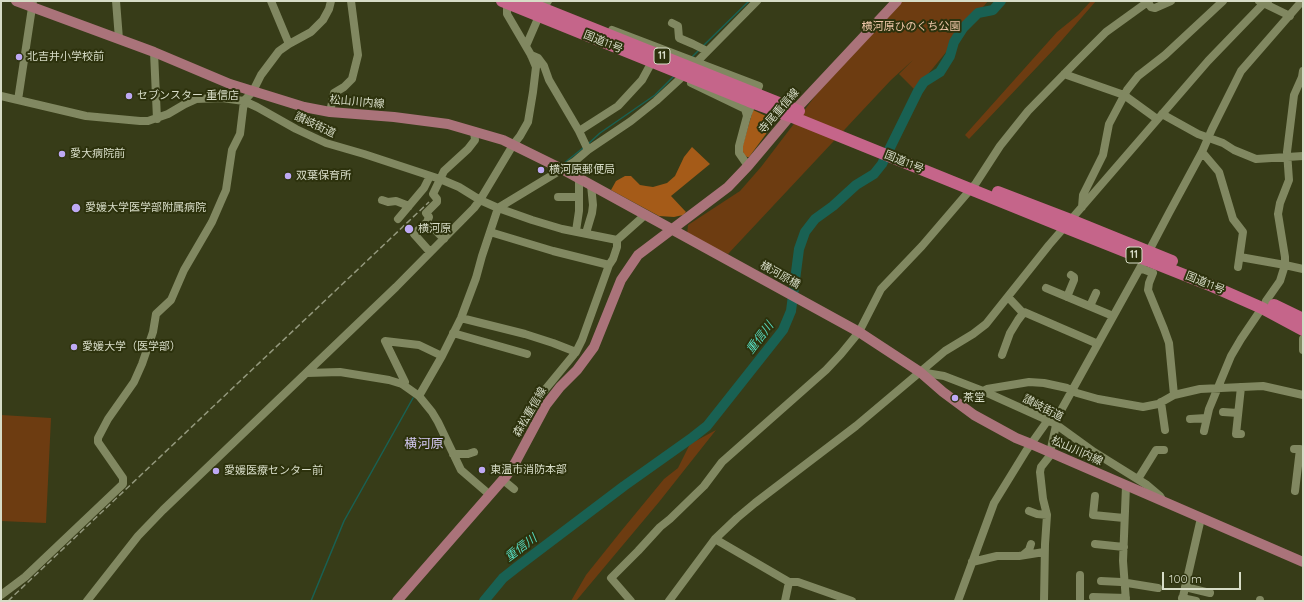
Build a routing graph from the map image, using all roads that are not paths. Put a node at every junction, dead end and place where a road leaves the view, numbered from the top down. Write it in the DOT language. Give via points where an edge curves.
graph roads {
  1 [pos="16,1"];
  2 [pos="116,1"];
  3 [pos="271,1"];
  4 [pos="331,1"];
  5 [pos="351,1"];
  6 [pos="524,1"];
  7 [pos="757,1"];
  8 [pos="897,1"];
  9 [pos="1171,1"];
  10 [pos="1223,1"];
  11 [pos="1302,1"];
  12 [pos="504,2"];
  13 [pos="1148,2"];
  14 [pos="1263,2"];
  15 [pos="33,4"];
  16 [pos="1296,13"];
  17 [pos="551,14"];
  18 [pos="672,23"];
  19 [pos="119,39"];
  20 [pos="289,44"];
  21 [pos="526,46"];
  22 [pos="659,48"];
  23 [pos="707,51"];
  24 [pos="154,52"];
  25 [pos="531,56"];
  26 [pos="696,62"];
  27 [pos="649,67"];
  28 [pos="1303,71"];
  29 [pos="1064,74"];
  30 [pos="681,78"];
  31 [pos="234,85"];
  32 [pos="252,91"];
  33 [pos="1124,95"];
  34 [pos="1,96"];
  35 [pos="222,98"];
  36 [pos="231,99"];
  37 [pos="18,100"];
  38 [pos="244,101"];
  39 [pos="330,112"];
  40 [pos="798,115"];
  41 [pos="747,116"];
  42 [pos="1160,116"];
  43 [pos="157,118"];
  44 [pos="474,131"];
  45 [pos="579,131"];
  46 [pos="1208,138"];
  47 [pos="513,145"];
  48 [pos="588,150"];
  49 [pos="1202,152"];
  50 [pos="1303,156"];
  51 [pos="1287,157"];
  52 [pos="748,166"];
  53 [pos="562,170"];
  54 [pos="430,176"];
  55 [pos="440,179"];
  56 [pos="579,179"];
  57 [pos="969,184"];
  58 [pos="591,185"];
  59 [pos="424,188"];
  60 [pos="433,194"];
  61 [pos="558,197"];
  62 [pos="578,197"];
  63 [pos="382,200"];
  64 [pos="480,200"];
  65 [pos="409,206"];
  66 [pos="497,207"];
  67 [pos="1082,208"];
  68 [pos="645,215"];
  69 [pos="398,219"];
  70 [pos="427,222"];
  71 [pos="1067,223"];
  72 [pos="672,230"];
  73 [pos="576,231"];
  74 [pos="490,232"];
  75 [pos="586,233"];
  76 [pos="444,239"];
  77 [pos="689,239"];
  78 [pos="617,240"];
  79 [pos="430,252"];
  80 [pos="1240,258"];
  81 [pos="1145,259"];
  82 [pos="609,265"];
  83 [pos="1285,266"];
  84 [pos="1238,267"];
  85 [pos="1303,269"];
  86 [pos="1071,275"];
  87 [pos="1047,287"];
  88 [pos="1096,293"];
  89 [pos="1008,297"];
  90 [pos="1067,297"];
  91 [pos="1264,305"];
  92 [pos="1090,306"];
  93 [pos="1023,313"];
  94 [pos="1113,316"];
  95 [pos="461,318"];
  96 [pos="1303,319"];
  97 [pos="1303,330"];
  98 [pos="859,332"];
  99 [pos="453,333"];
  100 [pos="1303,339"];
  101 [pos="1098,344"];
  102 [pos="1303,350"];
  103 [pos="576,352"];
  104 [pos="527,354"];
  105 [pos="440,355"];
  106 [pos="1002,355"];
  107 [pos="920,372"];
  108 [pos="307,373"];
  109 [pos="402,384"];
  110 [pos="1241,387"];
  111 [pos="1218,388"];
  112 [pos="983,391"];
  113 [pos="1072,391"];
  114 [pos="1174,395"];
  115 [pos="1303,395"];
  116 [pos="419,396"];
  117 [pos="539,396"];
  118 [pos="1161,402"];
  119 [pos="1223,412"];
  120 [pos="1238,413"];
  121 [pos="1206,418"];
  122 [pos="1190,419"];
  123 [pos="1052,423"];
  124 [pos="1162,425"];
  125 [pos="1204,431"];
  126 [pos="1241,434"];
  127 [pos="1031,444"];
  128 [pos="1294,449"];
  129 [pos="1164,450"];
  130 [pos="474,452"];
  131 [pos="1051,453"];
  132 [pos="453,454"];
  133 [pos="1300,476"];
  134 [pos="1138,479"];
  135 [pos="503,480"];
  136 [pos="1126,486"];
  137 [pos="514,489"];
  138 [pos="1295,491"];
  139 [pos="490,495"];
  140 [pos="1095,496"];
  141 [pos="1163,501"];
  142 [pos="1030,511"];
  143 [pos="1047,515"];
  144 [pos="1124,518"];
  145 [pos="1201,518"];
  146 [pos="715,539"];
  147 [pos="1133,542"];
  148 [pos="1031,544"];
  149 [pos="1095,544"];
  150 [pos="1124,544"];
  151 [pos="1044,552"];
  152 [pos="1023,556"];
  153 [pos="972,562"];
  154 [pos="1303,562"];
  155 [pos="1080,575"];
  156 [pos="1101,581"];
  157 [pos="789,582"];
  158 [pos="1125,582"];
  159 [pos="1185,587"];
  160 [pos="1158,588"];
  161 [pos="1210,593"];
  162 [pos="1,595"];
  163 [pos="1093,597"];
  164 [pos="1126,600"];
  165 [pos="1182,600"];
  166 [pos="88,601"];
  167 [pos="397,601"];
  168 [pos="631,601"];
  169 [pos="669,601"];
  170 [pos="785,601"];
  171 [pos="852,601"];
  172 [pos="958,601"];
  173 [pos="1044,601"];
  174 [pos="1080,601"];
  175 [pos="1196,601"];
  1 -- 15 [label="main road, 松山川内線"];
  2 -- 19 [label="street"];
  3 -- 20 [label="street"];
  4 -- 20 [label="street" via="323,20 311,32"];
  5 -- 39 [label="street" via="358,55 352,79 334,93"];
  6 -- 17 [label="highway, 国道11号 / 11"];
  7 -- 23 [label="street"];
  8 -- 40 [label="main road, 寺尾重信線"];
  9 -- 13 [label="street" via="1154,8"];
  10 -- 33 [label="street" via="1138,76"];
  11 -- 16 [label="street"];
  12 -- 17 [label="highway, 国道11号 / 11"];
  12 -- 21 [label="street" via="507,14"];
  13 -- 29 [label="street" via="1106,32"];
  14 -- 16 [label="street"];
  14 -- 42 [label="street"];
  15 -- 19 [label="main road, 松山川内線"];
  15 -- 37 [label="street"];
  16 -- 46 [label="street" via="1241,71"];
  17 -- 21 [label="street"];
  17 -- 22 [label="street" via="561,10"];
  17 -- 27 [label="street" via="554,28"];
  17 -- 40 [label="highway, 国道11号 / 11"];
  18 -- 23 [label="street" via="678,26 679,38"];
  19 -- 24 [label="main road, 松山川内線"];
  20 -- 32 [label="street" via="260,75"];
  21 -- 25 [label="street"];
  22 -- 26 [label="street"];
  22 -- 27 [label="street"];
  23 -- 26 [label="street"];
  24 -- 31 [label="main road, 松山川内線"];
  24 -- 43 [label="street"];
  25 -- 45 [label="street" via="538,58 544,66 549,80"];
  25 -- 47 [label="street" via="536,67 528,122"];
  26 -- 30 [label="street"];
  26 -- 41 [label="street" via="759,86"];
  27 -- 30 [label="street"];
  27 -- 45 [label="street" via="642,80 618,106"];
  28 -- 51 [label="street" via="1294,95"];
  29 -- 33 [label="street"];
  29 -- 57 [label="street" via="1016,125"];
  30 -- 41 [label="street" via="745,109"];
  30 -- 48 [label="street" via="656,101"];
  31 -- 32 [label="main road, 松山川内線"];
  31 -- 35 [label="street"];
  31 -- 36 [label="street"];
  32 -- 38 [label="street"];
  32 -- 39 [label="main road, 松山川内線"];
  33 -- 42 [label="street"];
  33 -- 67 [label="street" via="1108,124 1103,155 1083,195"];
  34 -- 37 [label="street, 讃岐街道"];
  35 -- 36 [label="street, 讃岐街道"];
  35 -- 43 [label="street, 讃岐街道" via="196,99"];
  36 -- 38 [label="street, 讃岐街道"];
  37 -- 43 [label="street, 讃岐街道" via="86,116 140,121"];
  38 -- 54 [label="street, 讃岐街道" via="326,144"];
  38 -- 162 [label="street" via="240,134 232,150 226,190 171,300 156,314 153,332 134,382 108,418 98,438 98,442 123,478 123,484 25,577"];
  39 -- 44 [label="main road, 松山川内線" via="419,120"];
  40 -- 52 [label="main road, 寺尾重信線"];
  40 -- 57 [label="highway, 国道11号 / 11"];
  41 -- 52 [label="street" via="739,153"];
  42 -- 46 [label="street"];
  42 -- 67 [label="street"];
  44 -- 47 [label="main road, 松山川内線"];
  44 -- 55 [label="street" via="475,140 444,171"];
  45 -- 48 [label="street"];
  46 -- 49 [label="street"];
  46 -- 51 [label="street" via="1256,159"];
  47 -- 53 [label="main road, 松山川内線"];
  47 -- 64 [label="street"];
  48 -- 53 [label="street"];
  49 -- 80 [label="street" via="1219,172 1233,219 1243,232"];
  49 -- 81 [label="street"];
  50 -- 51 [label="street"];
  51 -- 83 [label="street" via="1289,180 1278,208"];
  52 -- 72 [label="main road, 寺尾重信線" via="728,187"];
  53 -- 56 [label="main road, 松山川内線"];
  53 -- 66 [label="street"];
  54 -- 55 [label="street, 讃岐街道"];
  54 -- 59 [label="street"];
  55 -- 60 [label="street"];
  55 -- 64 [label="street, 讃岐街道"];
  56 -- 58 [label="main road, 松山川内線"];
  56 -- 62 [label="street"];
  57 -- 71 [label="highway, 国道11号 / 11"];
  57 -- 98 [label="street" via="922,246 881,290"];
  58 -- 68 [label="main road, 松山川内線"];
  58 -- 75 [label="street" via="593,205"];
  59 -- 60 [label="street"];
  59 -- 65 [label="street"];
  60 -- 70 [label="street" via="437,202 426,213 429,217"];
  61 -- 62 [label="street"];
  62 -- 73 [label="street"];
  63 -- 65 [label="street" via="396,201"];
  64 -- 66 [label="street, 讃岐街道"];
  64 -- 76 [label="street"];
  65 -- 69 [label="street"];
  66 -- 73 [label="street, 讃岐街道" via="532,220"];
  66 -- 74 [label="street"];
  67 -- 71 [label="street"];
  68 -- 72 [label="main road, 松山川内線"];
  68 -- 78 [label="street"];
  70 -- 76 [label="street"];
  70 -- 79 [label="street" via="414,234"];
  71 -- 81 [label="highway, 国道11号 / 11"];
  71 -- 89 [label="street"];
  72 -- 77 [label="main road, 松山川内線"];
  72 -- 135 [label="main road, 森松重信線" via="638,255 627,270 594,347 546,405"];
  73 -- 75 [label="street, 讃岐街道"];
  74 -- 82 [label="street" via="553,252"];
  74 -- 95 [label="street"];
  75 -- 78 [label="street, 讃岐街道"];
  76 -- 79 [label="street"];
  77 -- 98 [label="main road, 横河原橋"];
  78 -- 82 [label="street" via="617,247"];
  79 -- 108 [label="street"];
  80 -- 83 [label="street"];
  80 -- 84 [label="street"];
  81 -- 91 [label="highway, 国道11号 / 11"];
  81 -- 94 [label="street"];
  81 -- 114 [label="street" via="1153,273 1148,290 1168,339"];
  82 -- 103 [label="street"];
  83 -- 85 [label="street"];
  83 -- 91 [label="street" via="1283,275"];
  86 -- 90 [label="street" via="1074,280"];
  87 -- 90 [label="street"];
  88 -- 92 [label="street"];
  89 -- 93 [label="street"];
  89 -- 107 [label="street" via="986,324"];
  90 -- 92 [label="street"];
  91 -- 96 [label="highway, 国道11号 / 11"];
  91 -- 97 [label="highway, 国道11号 / 11"];
  91 -- 111 [label="street" via="1231,356"];
  92 -- 94 [label="street"];
  93 -- 101 [label="street"];
  93 -- 106 [label="street" via="1010,333"];
  94 -- 101 [label="street"];
  95 -- 99 [label="street"];
  95 -- 103 [label="street" via="525,334"];
  98 -- 107 [label="main road, 松山川内線"];
  98 -- 168 [label="street" via="826,370 722,462 704,486 611,578"];
  99 -- 104 [label="street"];
  99 -- 105 [label="street"];
  100 -- 102 [label="street"];
  101 -- 113 [label="street"];
  103 -- 117 [label="street"];
  105 -- 109 [label="street" via="419,345 385,341 405,382"];
  105 -- 116 [label="street"];
  107 -- 112 [label="street, 讃岐街道" via="944,376"];
  107 -- 127 [label="main road, 松山川内線" via="974,414"];
  107 -- 146 [label="street" via="856,426 755,503"];
  108 -- 109 [label="street" via="340,372"];
  108 -- 166 [label="street" via="148,525"];
  109 -- 116 [label="street"];
  110 -- 111 [label="street"];
  110 -- 115 [label="street" via="1262,386"];
  110 -- 120 [label="street"];
  111 -- 114 [label="street"];
  111 -- 121 [label="street"];
  112 -- 113 [label="street" via="1029,382"];
  112 -- 123 [label="street, 讃岐街道"];
  113 -- 118 [label="street" via="1098,399 1149,407"];
  113 -- 123 [label="street"];
  114 -- 118 [label="street"];
  116 -- 132 [label="street" via="432,412"];
  118 -- 124 [label="street"];
  119 -- 120 [label="street"];
  120 -- 126 [label="street" via="1236,434"];
  121 -- 122 [label="street"];
  121 -- 125 [label="street"];
  123 -- 127 [label="street"];
  123 -- 131 [label="street"];
  123 -- 134 [label="street, 讃岐街道"];
  127 -- 131 [label="main road, 松山川内線"];
  127 -- 153 [label="street" via="994,503"];
  128 -- 133 [label="street" via="1300,450"];
  129 -- 134 [label="street" via="1156,450"];
  130 -- 132 [label="street"];
  131 -- 136 [label="main road, 松山川内線"];
  131 -- 143 [label="street" via="1040,472"];
  132 -- 139 [label="street" via="464,473"];
  133 -- 138 [label="street"];
  134 -- 141 [label="street, 讃岐街道"];
  135 -- 137 [label="street"];
  135 -- 139 [label="main road, 森松重信線"];
  136 -- 141 [label="main road, 松山川内線"];
  136 -- 144 [label="street"];
  139 -- 167 [label="main road, 森松重信線"];
  140 -- 144 [label="street" via="1093,515"];
  141 -- 145 [label="main road, 松山川内線"];
  142 -- 143 [label="street"];
  143 -- 151 [label="street"];
  144 -- 150 [label="street"];
  145 -- 154 [label="main road, 松山川内線"];
  145 -- 159 [label="street"];
  146 -- 157 [label="street"];
  146 -- 169 [label="street"];
  147 -- 150 [label="street"];
  148 -- 152 [label="street"];
  149 -- 150 [label="street"];
  150 -- 158 [label="street"];
  151 -- 152 [label="street"];
  151 -- 173 [label="street"];
  152 -- 153 [label="street" via="996,556"];
  153 -- 172 [label="street"];
  155 -- 174 [label="street"];
  156 -- 158 [label="street"];
  157 -- 170 [label="street"];
  157 -- 171 [label="street" via="798,582"];
  158 -- 160 [label="street"];
  158 -- 164 [label="street"];
  159 -- 161 [label="street"];
  159 -- 165 [label="street"];
  163 -- 164 [label="street"];
  165 -- 175 [label="street"];
}
